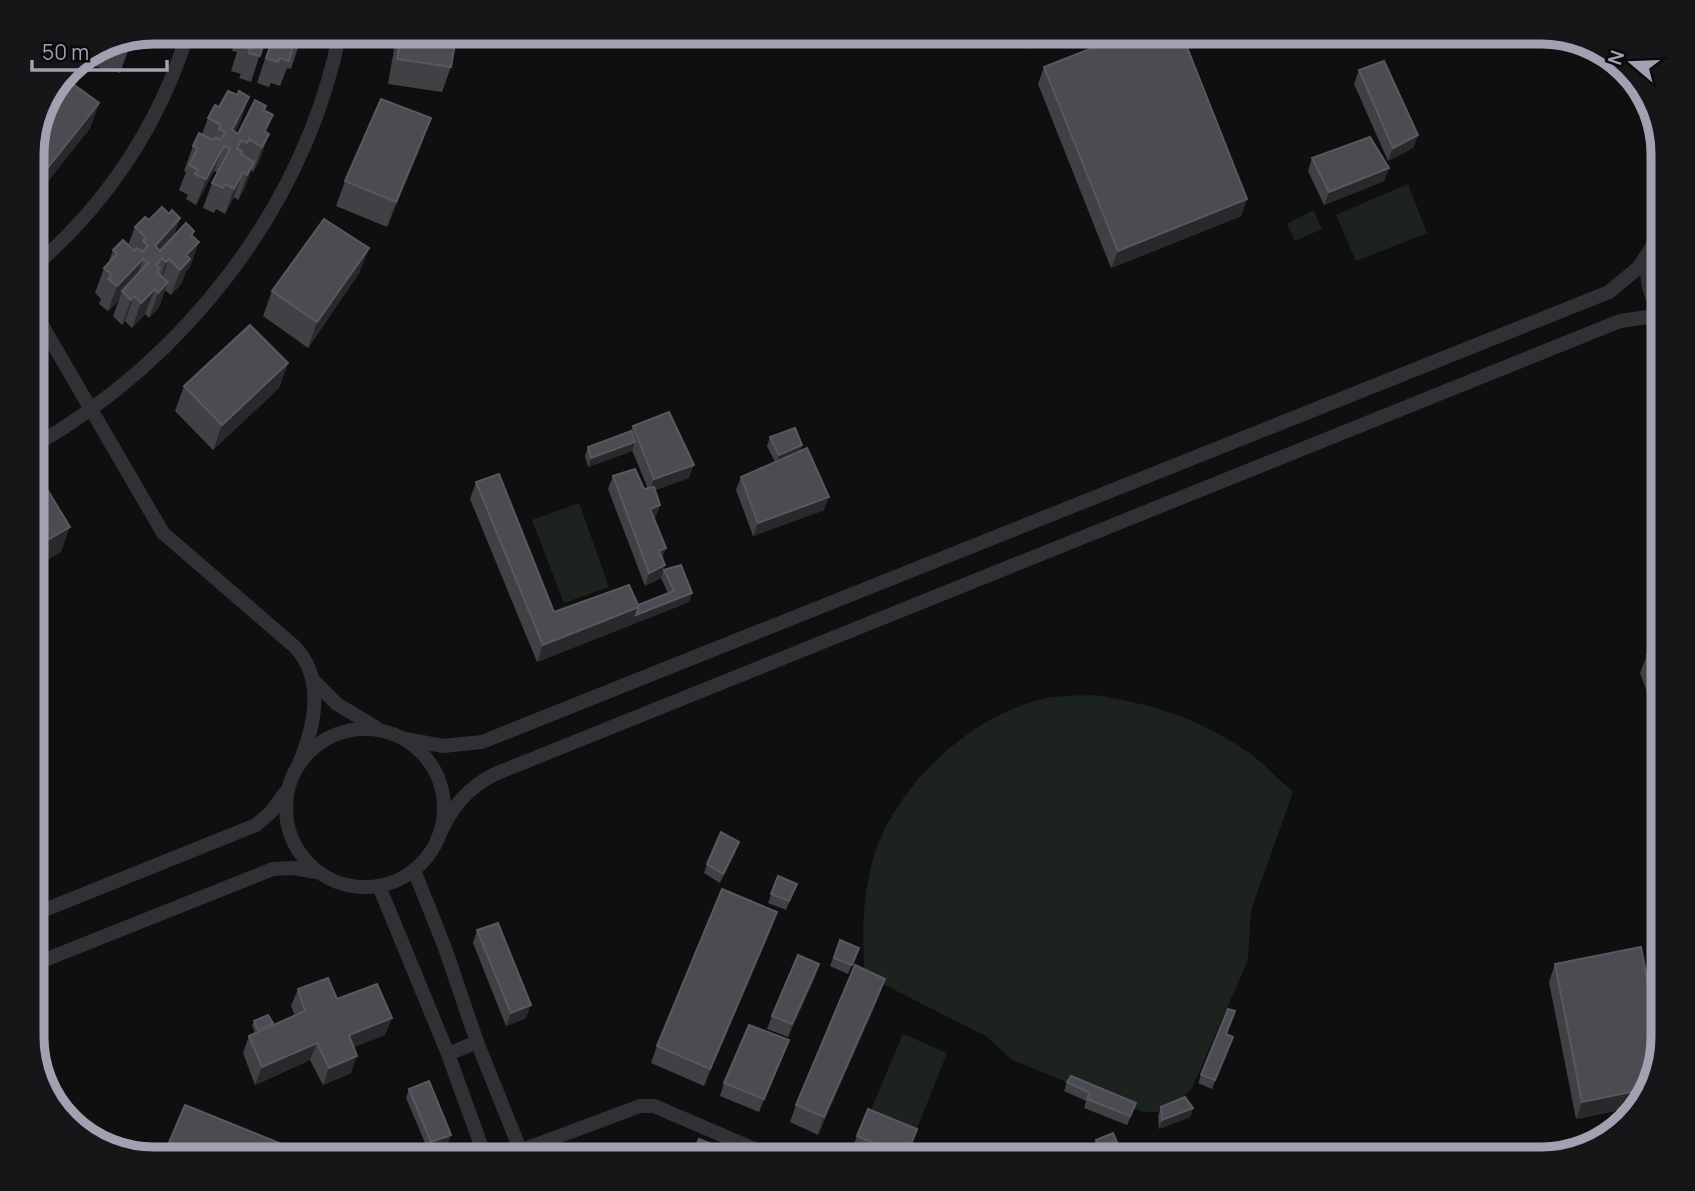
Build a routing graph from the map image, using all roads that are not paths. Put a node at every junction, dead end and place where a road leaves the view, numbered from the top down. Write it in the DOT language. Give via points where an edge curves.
graph roads {
  1 [pos="184,44"];
  2 [pos="337,44"];
  3 [pos="1650,250"];
  4 [pos="44,257"];
  5 [pos="1651,296"];
  6 [pos="1651,317"];
  7 [pos="44,328"];
  8 [pos="92,409"];
  9 [pos="44,439"];
  10 [pos="313,680"];
  11 [pos="399,736"];
  12 [pos="298,766"];
  13 [pos="289,785"];
  14 [pos="437,839"];
  15 [pos="414,870"];
  16 [pos="323,875"];
  17 [pos="379,886"];
  18 [pos="44,910"];
  19 [pos="44,960"];
  20 [pos="477,1042"];
  21 [pos="448,1054"];
  22 [pos="481,1147"];
  23 [pos="519,1147"];
  24 [pos="541,1147"];
  25 [pos="748,1147"];
  1 -- 4 [label="street" via="136,148 94,206"];
  2 -- 8 [label="street" via="298,158 237,264 184,328"];
  3 -- 5 [label="street"];
  3 -- 11 [label="street" via="1638,268 1609,292 482,742 443,746"];
  6 -- 14 [label="street" via="1620,321 495,775 457,803"];
  7 -- 8 [label="street"];
  8 -- 9 [label="street"];
  8 -- 10 [label="street" via="163,533 295,647"];
  10 -- 11 [label="street" via="351,714"];
  10 -- 12 [label="street" via="312,725"];
  11 -- 12 [label="street" via="371,728 350,730 312,749"];
  11 -- 14 [label="street" via="420,750 440,783 443,821"];
  12 -- 13 [label="street"];
  13 -- 16 [label="street" via="286,806 295,845"];
  13 -- 18 [label="street" via="278,804 256,825"];
  14 -- 15 [label="street"];
  15 -- 17 [label="street"];
  15 -- 20 [label="street"];
  16 -- 17 [label="street" via="360,887"];
  16 -- 19 [label="street" via="303,869 273,869"];
  17 -- 21 [label="street"];
  20 -- 21 [label="street"];
  20 -- 23 [label="street"];
  21 -- 22 [label="street"];
  24 -- 25 [label="street" via="640,1106 654,1106"];
}
